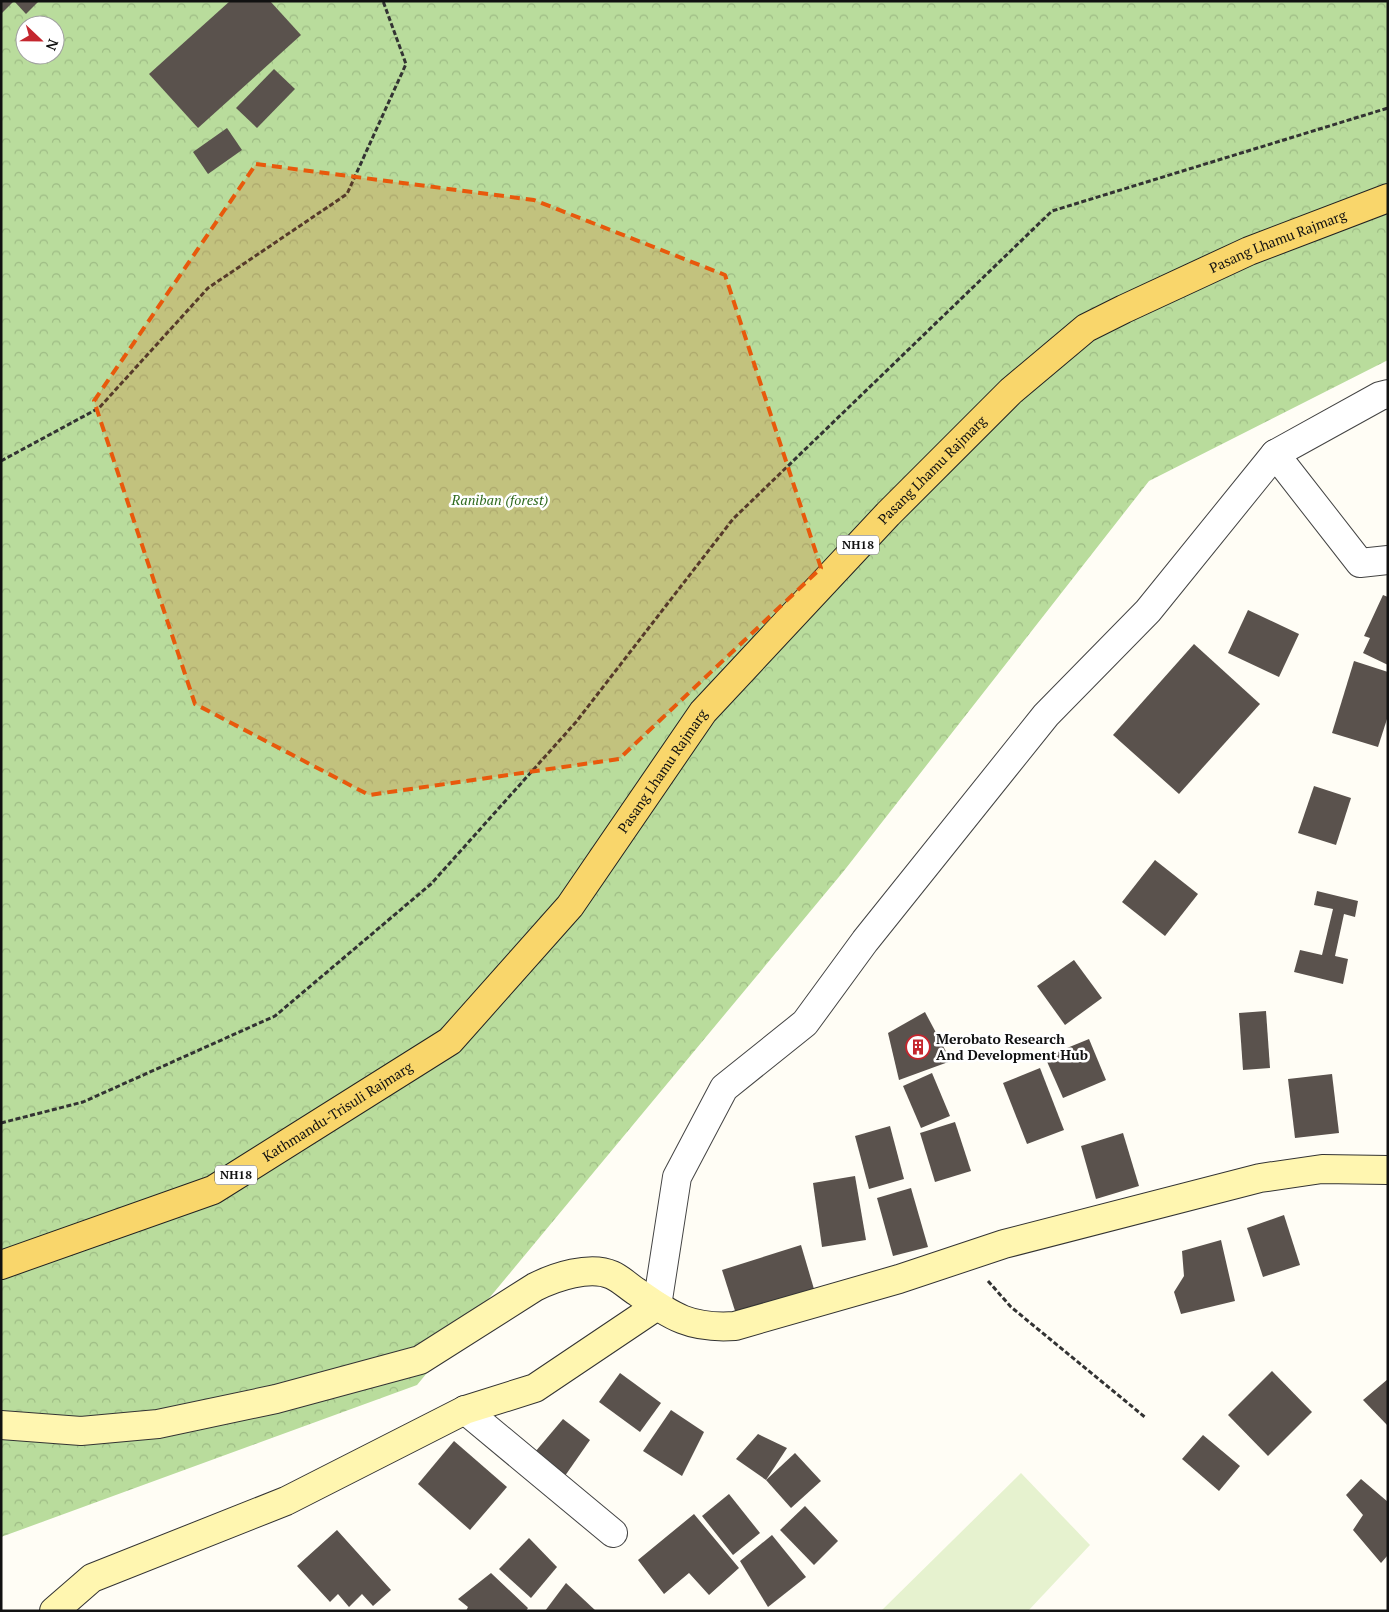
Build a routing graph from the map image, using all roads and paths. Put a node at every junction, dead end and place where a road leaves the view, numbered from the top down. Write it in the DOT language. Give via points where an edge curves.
graph roads {
  1 [pos="383,1"];
  2 [pos="1388,108"];
  3 [pos="1388,198"];
  4 [pos="1388,394"];
  5 [pos="1275,454"];
  6 [pos="1,461"];
  7 [pos="1388,560"];
  8 [pos="450,1041"];
  9 [pos="1,1123"];
  10 [pos="1388,1170"];
  11 [pos="982,1252"];
  12 [pos="1,1264"];
  13 [pos="657,1306"];
  14 [pos="465,1410"];
  15 [pos="1146,1418"];
  16 [pos="1,1425"];
  17 [pos="613,1533"];
  18 [pos="54,1611"];
  1 -- 6 [label="path" via="406,64 347,194 208,288 99,408"];
  2 -- 9 [label="path" via="1052,212 733,519 576,722 430,884 275,1016 83,1102"];
  3 -- 8 [label="main road, Pasang Lhamu Rajmarg / NH18" via="1249,251 1086,328 1011,391 888,514 703,712 570,906"];
  4 -- 5 [label="street"];
  5 -- 7 [label="street" via="1360,563"];
  5 -- 13 [label="street" via="1148,611 1046,715 865,941 805,1023 724,1088 678,1177"];
  8 -- 12 [label="main road, Kathmandu-Trisuli Rajmarg / NH18" via="213,1190"];
  10 -- 11 [label="street" via="1322,1169 1260,1178"];
  11 -- 13 [label="street" via="735,1326 714,1328 694,1325"];
  11 -- 15 [label="path" via="988,1282 1011,1308"];
  13 -- 14 [label="street" via="535,1388"];
  13 -- 16 [label="street" via="612,1274 572,1273 553,1278 535,1288 420,1360 276,1400 158,1424 81,1431"];
  14 -- 17 [label="street"];
  14 -- 18 [label="street" via="286,1501 92,1578"];
}
